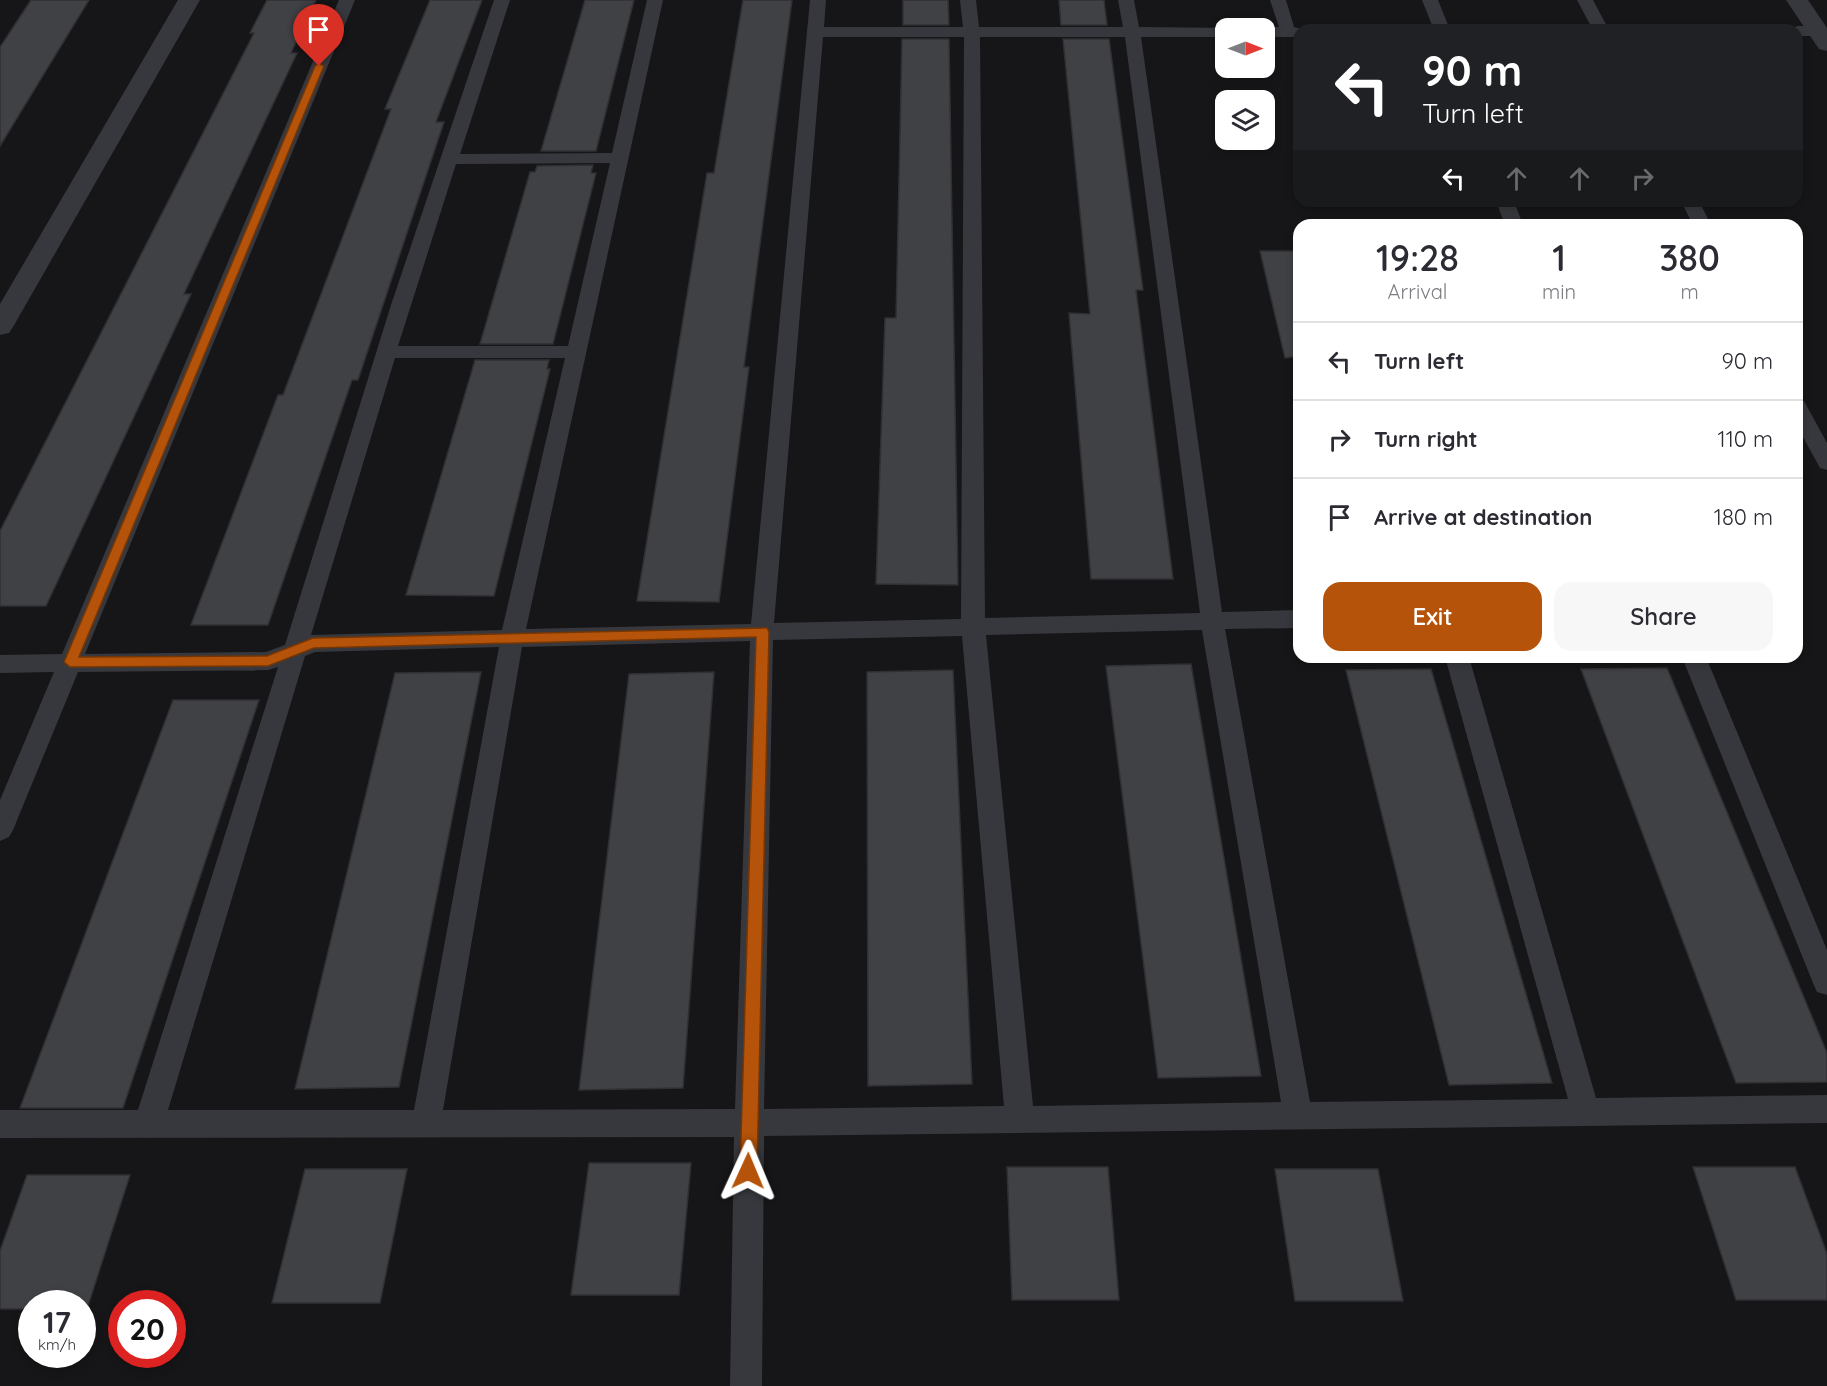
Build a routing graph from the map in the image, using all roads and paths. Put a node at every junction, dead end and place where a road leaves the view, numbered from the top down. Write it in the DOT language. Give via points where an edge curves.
graph roads {
  1 [pos="189,0"];
  2 [pos="347,0"];
  3 [pos="502,0"];
  4 [pos="654,0"];
  5 [pos="818,0"];
  6 [pos="968,0"];
  7 [pos="1126,0"];
  8 [pos="1278,0"];
  9 [pos="1430,0"];
  10 [pos="1585,0"];
  11 [pos="1797,0"];
  12 [pos="1440,24"];
  13 [pos="1598,24"];
  14 [pos="1293,30"];
  15 [pos="816,32"];
  16 [pos="972,32"];
  17 [pos="1132,32"];
  18 [pos="1215,32"];
  19 [pos="1275,32"];
  20 [pos="1293,32"];
  21 [pos="1814,36"];
  22 [pos="619,158"];
  23 [pos="450,159"];
  24 [pos="0,327"];
  25 [pos="387,352"];
  26 [pos="576,352"];
  27 [pos="1803,417"];
  28 [pos="1827,463"];
  29 [pos="1293,619"];
  30 [pos="1212,620"];
  31 [pos="974,626"];
  32 [pos="762,632"];
  33 [pos="512,638"];
  34 [pos="293,651"];
  35 [pos="70,662"];
  36 [pos="1459,663"];
  37 [pos="1696,663"];
  38 [pos="0,664"];
  39 [pos="0,830"];
  40 [pos="1827,983"];
  41 [pos="1827,1109"];
  42 [pos="1586,1113"];
  43 [pos="1298,1116"];
  44 [pos="1020,1119"];
  45 [pos="149,1123"];
  46 [pos="426,1123"];
  47 [pos="749,1123"];
  48 [pos="0,1124"];
  49 [pos="746,1386"];
  1 -- 24 [label="street"];
  2 -- 35 [label="lane"];
  3 -- 23 [label="lane"];
  4 -- 22 [label="lane"];
  5 -- 15 [label="lane"];
  6 -- 16 [label="lane"];
  7 -- 17 [label="lane"];
  8 -- 14 [label="lane"];
  9 -- 12 [label="lane"];
  10 -- 13 [label="lane"];
  11 -- 21 [label="street"];
  15 -- 16 [label="lane"];
  15 -- 32 [label="lane"];
  16 -- 17 [label="lane"];
  16 -- 31 [label="lane"];
  17 -- 18 [label="lane"];
  17 -- 30 [label="lane"];
  19 -- 20 [label="lane"];
  22 -- 23 [label="lane"];
  22 -- 26 [label="lane"];
  23 -- 25 [label="lane"];
  25 -- 26 [label="lane"];
  25 -- 34 [label="lane"];
  26 -- 33 [label="lane"];
  27 -- 28 [label="lane"];
  29 -- 30 [label="lane"];
  30 -- 31 [label="lane"];
  30 -- 43 [label="lane"];
  31 -- 32 [label="lane"];
  31 -- 44 [label="lane"];
  32 -- 33 [label="lane"];
  32 -- 47 [label="lane"];
  33 -- 34 [label="lane" via="313,643"];
  33 -- 46 [label="lane"];
  34 -- 35 [label="lane" via="268,661"];
  34 -- 45 [label="lane"];
  35 -- 38 [label="lane"];
  35 -- 39 [label="lane"];
  36 -- 42 [label="lane"];
  37 -- 40 [label="lane"];
  41 -- 42 [label="lane"];
  42 -- 43 [label="lane"];
  43 -- 44 [label="lane"];
  44 -- 47 [label="lane"];
  45 -- 46 [label="lane"];
  45 -- 48 [label="lane"];
  46 -- 47 [label="lane"];
  47 -- 49 [label="lane"];
}
